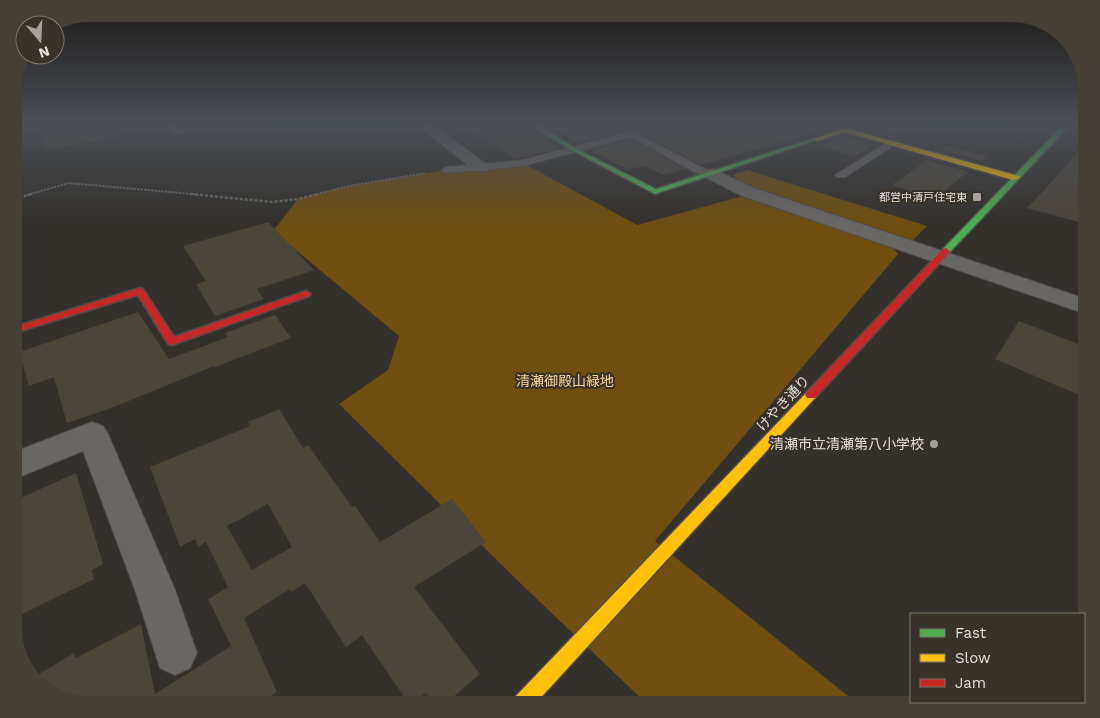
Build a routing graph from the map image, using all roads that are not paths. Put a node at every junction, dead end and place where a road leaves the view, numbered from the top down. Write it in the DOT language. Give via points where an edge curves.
graph roads {
  1 [pos="469,158"];
  2 [pos="543,158"];
  3 [pos="589,158"];
  4 [pos="675,158"];
  5 [pos="762,158"];
  6 [pos="868,158"];
  7 [pos="942,158"];
  8 [pos="1036,158"];
  9 [pos="482,167"];
  10 [pos="446,170"];
  11 [pos="713,174"];
  12 [pos="841,175"];
  13 [pos="1016,178"];
  14 [pos="941,256"];
  15 [pos="306,294"];
  16 [pos="1078,305"];
  17 [pos="23,327"];
  18 [pos="23,462"];
  19 [pos="175,653"];
  20 [pos="529,696"];
  1 -- 9 [label="street"];
  2 -- 9 [label="lane"];
  3 -- 11 [label="street" via="655,192"];
  4 -- 11 [label="lane" via="702,172"];
  5 -- 11 [label="street"];
  6 -- 12 [label="lane"];
  7 -- 13 [label="street"];
  8 -- 13 [label="street, けやき通り"];
  9 -- 10 [label="lane"];
  11 -- 14 [label="street" via="748,192"];
  13 -- 14 [label="street, けやき通り"];
  14 -- 16 [label="street"];
  14 -- 20 [label="street, けやき通り"];
  15 -- 17 [label="street" via="172,342 140,291"];
  18 -- 19 [label="street" via="92,434 155,590"];
}
